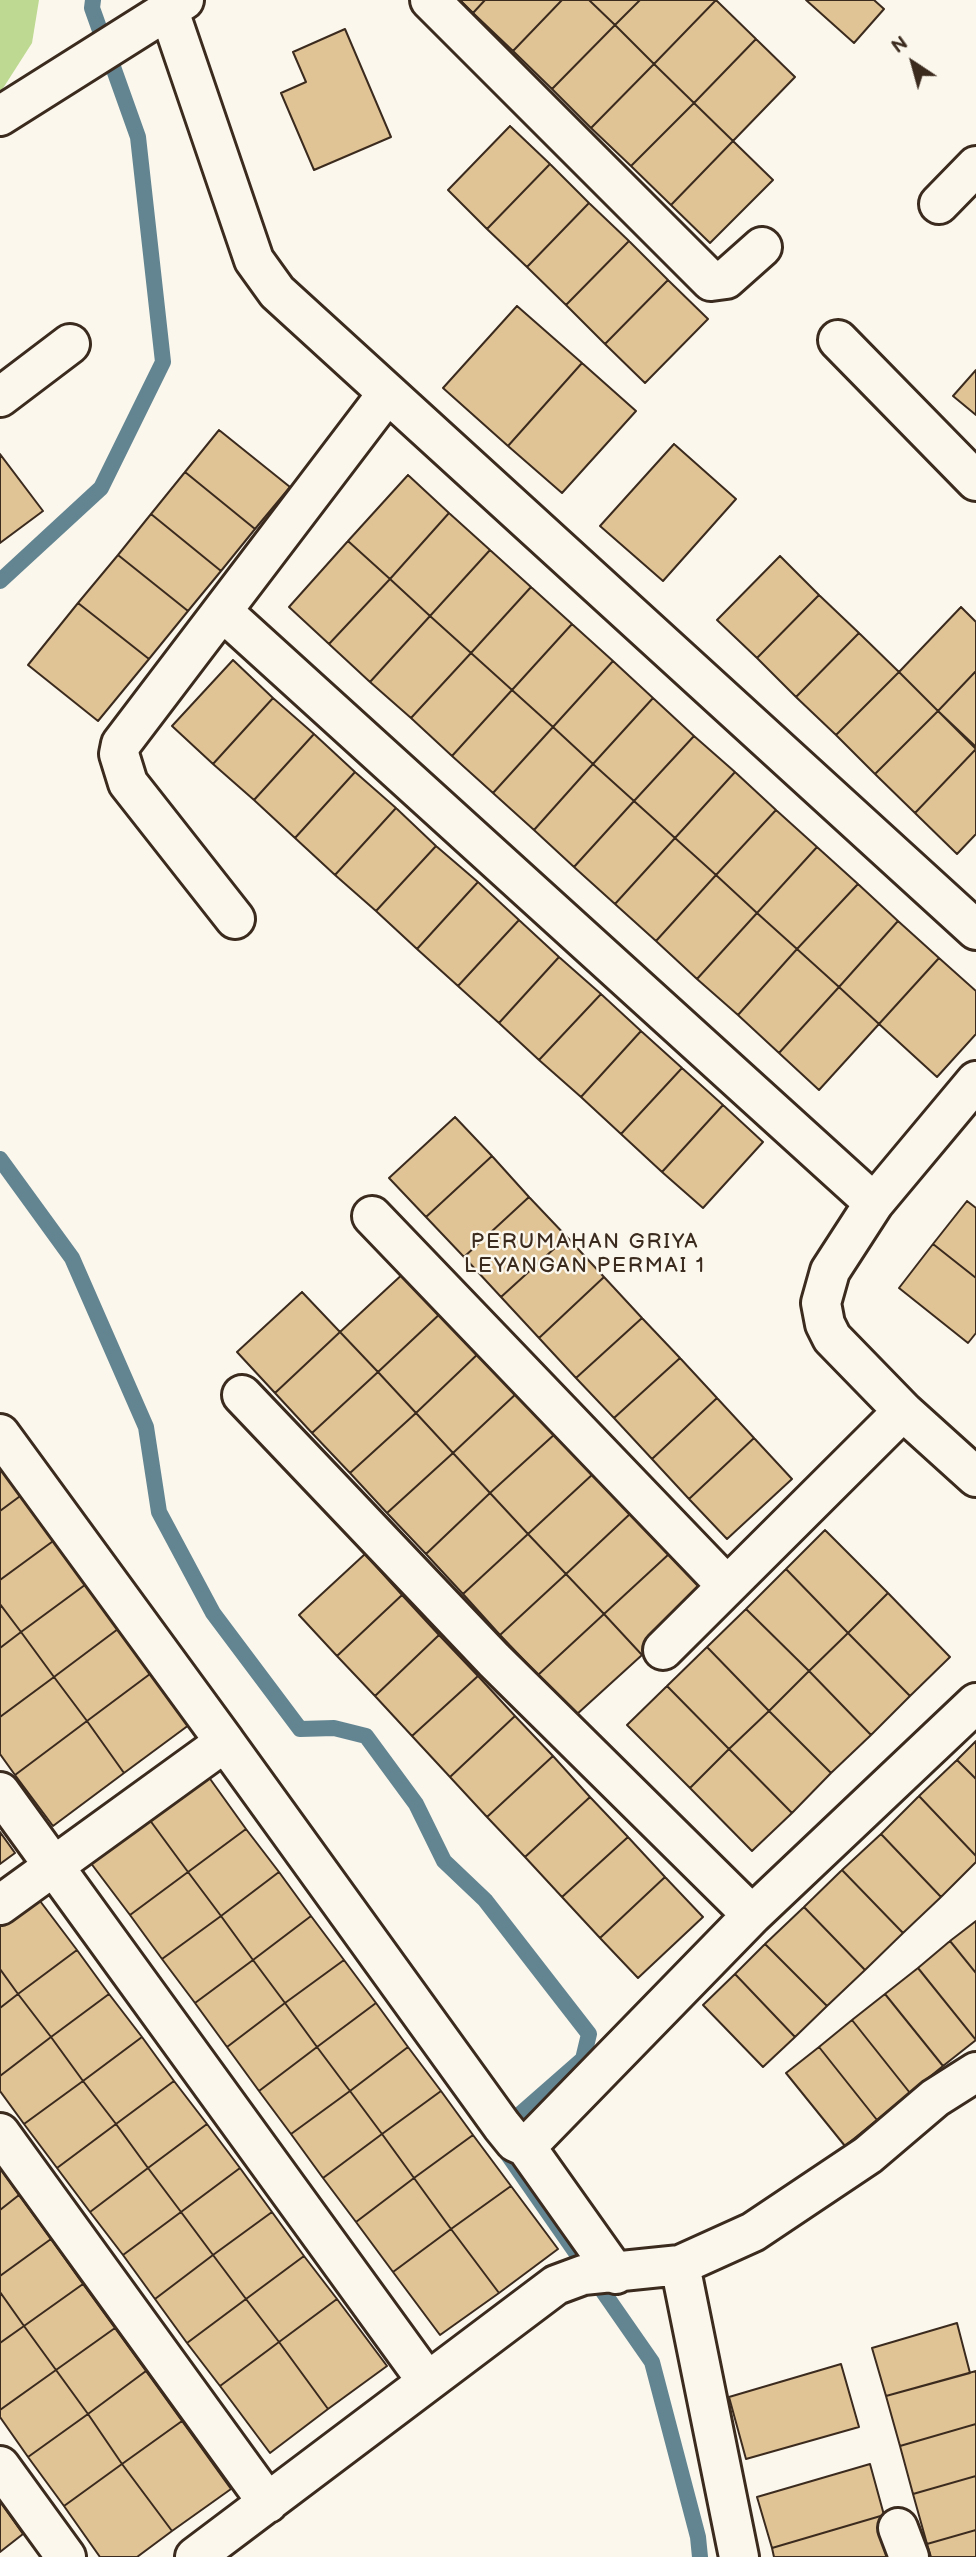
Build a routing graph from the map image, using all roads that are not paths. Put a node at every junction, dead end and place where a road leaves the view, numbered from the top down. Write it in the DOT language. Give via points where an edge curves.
graph roads {
  1 [pos="430,0"];
  2 [pos="176,4"];
  3 [pos="0,116"];
  4 [pos="976,166"];
  5 [pos="939,204"];
  6 [pos="762,247"];
  7 [pos="838,340"];
  8 [pos="70,344"];
  9 [pos="387,394"];
  10 [pos="0,397"];
  11 [pos="976,481"];
  12 [pos="222,611"];
  13 [pos="235,919"];
  14 [pos="976,930"];
  15 [pos="976,1081"];
  16 [pos="874,1203"];
  17 [pos="372,1216"];
  18 [pos="242,1395"];
  19 [pos="903,1411"];
  20 [pos="0,1434"];
  21 [pos="976,1477"];
  22 [pos="727,1587"];
  23 [pos="663,1650"];
  24 [pos="976,1703"];
  25 [pos="225,1742"];
  26 [pos="0,1792"];
  27 [pos="54,1866"];
  28 [pos="0,1905"];
  29 [pos="752,1915"];
  30 [pos="976,2072"];
  31 [pos="0,2133"];
  32 [pos="514,2139"];
  33 [pos="680,2264"];
  34 [pos="601,2274"];
  35 [pos="427,2381"];
  36 [pos="0,2466"];
  37 [pos="268,2503"];
  38 [pos="66,2557"];
  39 [pos="195,2557"];
  40 [pos="739,2557"];
  1 -- 6 [label="street" via="711,281 726,279"];
  2 -- 3 [label="street"];
  2 -- 9 [label="street" via="254,260 277,292"];
  4 -- 5 [label="street"];
  7 -- 11 [label="street"];
  8 -- 10 [label="street"];
  9 -- 12 [label="street"];
  9 -- 14 [label="street"];
  12 -- 13 [label="street" via="126,734 120,754 128,783"];
  12 -- 16 [label="street"];
  15 -- 16 [label="street"];
  16 -- 19 [label="street" via="830,1271 821,1303 832,1338"];
  17 -- 22 [label="street"];
  18 -- 29 [label="street" via="494,1660"];
  19 -- 21 [label="street"];
  19 -- 22 [label="street"];
  20 -- 25 [label="street"];
  22 -- 23 [label="street"];
  24 -- 29 [label="street"];
  25 -- 27 [label="street"];
  25 -- 32 [label="street"];
  26 -- 27 [label="street"];
  27 -- 28 [label="street"];
  27 -- 35 [label="street"];
  29 -- 32 [label="street"];
  30 -- 33 [label="street" via="935,2098 868,2155 779,2218"];
  31 -- 37 [label="street"];
  32 -- 34 [label="street"];
  33 -- 34 [label="street"];
  33 -- 40 [label="street"];
  34 -- 35 [label="street" via="556,2285"];
  35 -- 37 [label="street"];
  36 -- 38 [label="street"];
  37 -- 39 [label="street"];
}
